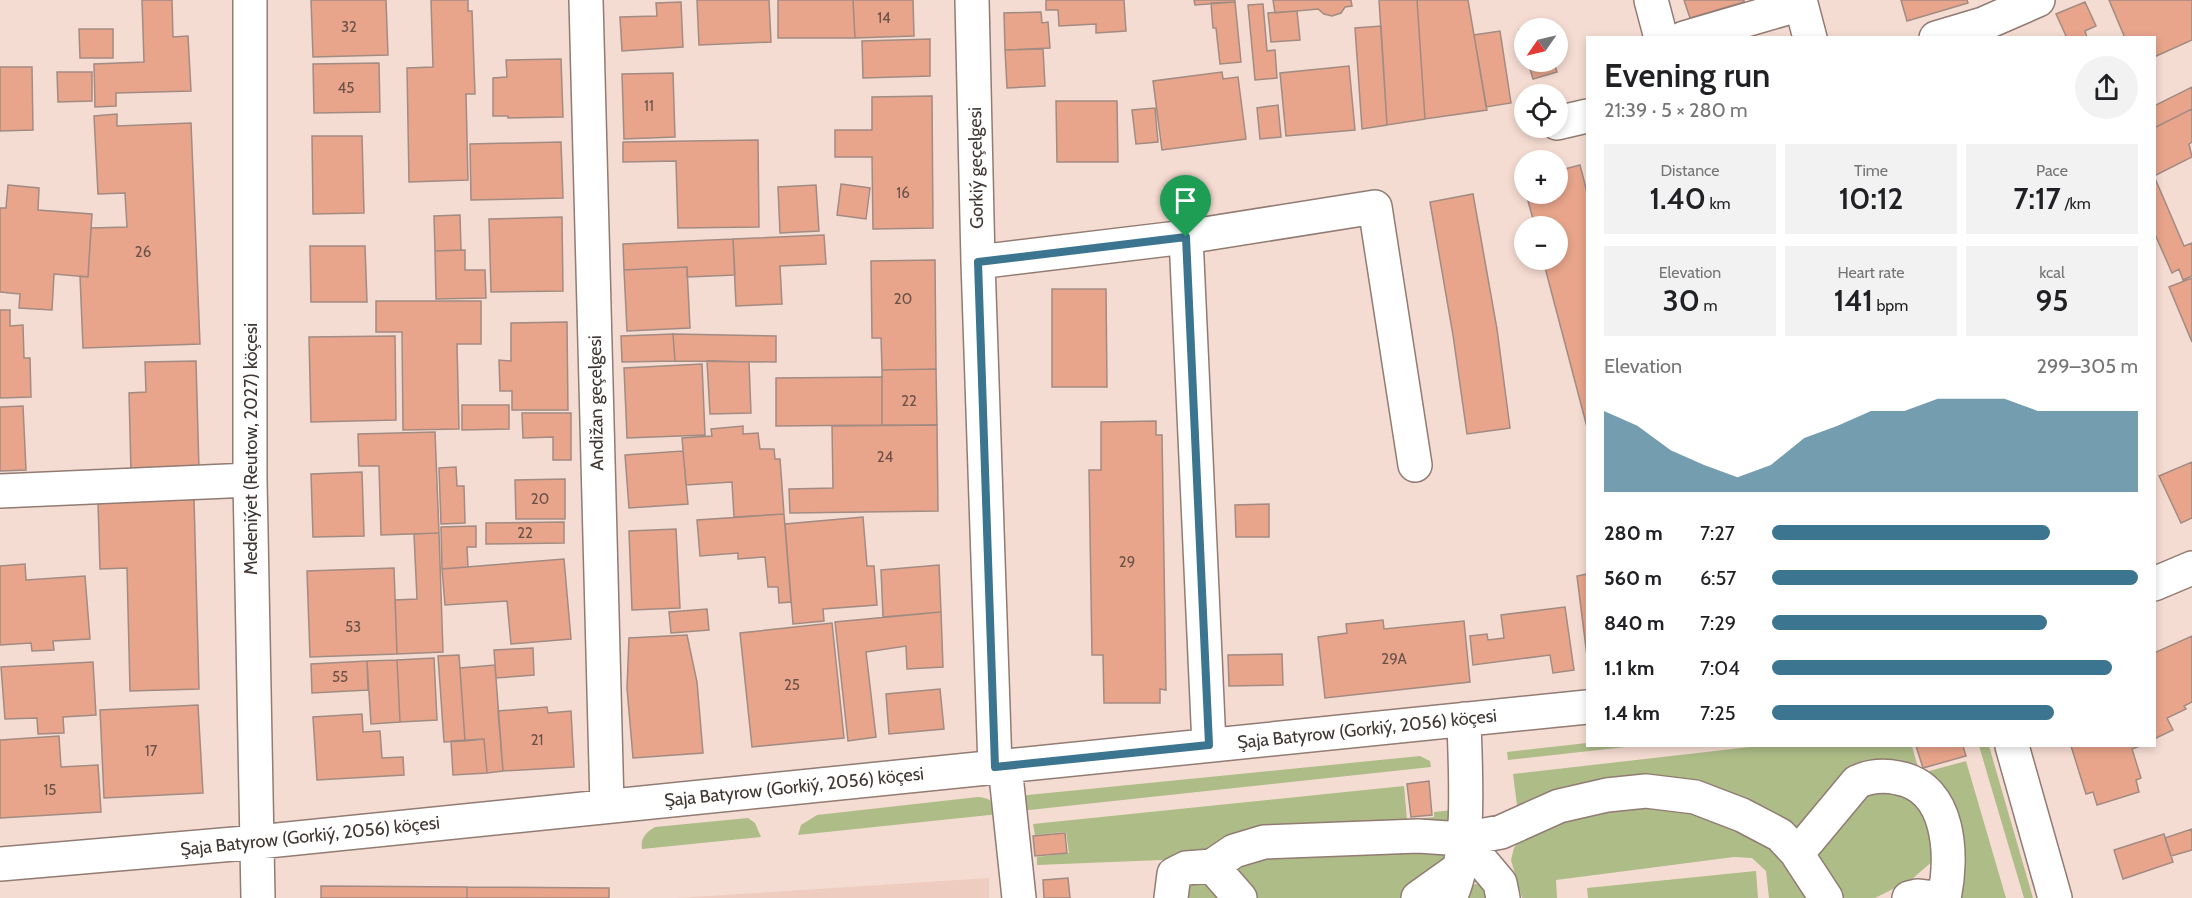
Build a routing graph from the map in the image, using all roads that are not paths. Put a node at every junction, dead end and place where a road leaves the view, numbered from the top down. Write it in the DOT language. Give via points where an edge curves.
graph roads {
  1 [pos="250,0"];
  2 [pos="586,0"];
  3 [pos="972,0"];
  4 [pos="1651,0"];
  5 [pos="2038,0"];
  6 [pos="1800,2"];
  7 [pos="1982,20"];
  8 [pos="1660,36"];
  9 [pos="1690,36"];
  10 [pos="1809,36"];
  11 [pos="1941,36"];
  12 [pos="1586,116"];
  13 [pos="1568,120"];
  14 [pos="1186,237"];
  15 [pos="978,262"];
  16 [pos="1415,465"];
  17 [pos="250,480"];
  18 [pos="0,491"];
  19 [pos="2192,568"];
  20 [pos="2156,583"];
  21 [pos="1586,707"];
  22 [pos="1464,719"];
  23 [pos="1209,745"];
  24 [pos="2012,747"];
  25 [pos="1000,767"];
  26 [pos="606,806"];
  27 [pos="258,842"];
  28 [pos="1796,852"];
  29 [pos="0,864"];
  30 [pos="1212,866"];
  31 [pos="1458,868"];
  32 [pos="258,898"];
  33 [pos="1018,898"];
  34 [pos="1172,898"];
  35 [pos="1240,898"];
  36 [pos="1418,898"];
  37 [pos="1503,898"];
  38 [pos="1826,898"];
  39 [pos="1909,898"];
  40 [pos="1934,898"];
  41 [pos="1944,898"];
  42 [pos="2055,898"];
  1 -- 17 [label="street, Medeniýet (Reutow, 2027) köçesi"];
  2 -- 26 [label="street, Andižan geçelgesi"];
  3 -- 15 [label="street, Gorkiý geçelgesi"];
  4 -- 8 [label="street"];
  5 -- 7 [label="street"];
  6 -- 9 [label="street"];
  6 -- 10 [label="street"];
  7 -- 11 [label="street"];
  12 -- 13 [label="street"];
  14 -- 15 [label="street"];
  14 -- 16 [label="street" via="1375,207"];
  14 -- 23 [label="street"];
  15 -- 25 [label="street, Gorkiý geçelgesi"];
  17 -- 18 [label="street"];
  17 -- 27 [label="street, Medeniýet (Reutow, 2027) köçesi"];
  19 -- 20 [label="street"];
  21 -- 22 [label="street, Şaja Batyrow (Gorkiý, 2056) köçesi"];
  22 -- 23 [label="street, Şaja Batyrow (Gorkiý, 2056) köçesi"];
  22 -- 31 [label="street" via="1465,808"];
  23 -- 25 [label="street, Şaja Batyrow (Gorkiý, 2056) köçesi"];
  24 -- 42 [label="street"];
  25 -- 26 [label="street, Şaja Batyrow (Gorkiý, 2056) köçesi"];
  25 -- 33 [label="street, Gorkiý geçelgesi"];
  26 -- 27 [label="street, Şaja Batyrow (Gorkiý, 2056) köçesi"];
  27 -- 29 [label="street, Şaja Batyrow (Gorkiý, 2056) köçesi"];
  27 -- 32 [label="street, Medeniýet (Reutow, 2027) köçesi"];
  28 -- 31 [label="street" via="1780,834 1742,815 1695,797 1646,791 1559,806 1501,832"];
  28 -- 38 [label="street"];
  28 -- 41 [label="street" via="1857,782 1888,776 1909,780 1923,788 1943,817 1949,846"];
  30 -- 31 [label="street" via="1234,851 1264,842 1418,836"];
  30 -- 34 [label="street" via="1186,868 1174,874"];
  30 -- 35 [label="street"];
  31 -- 36 [label="street"];
  31 -- 37 [label="street" via="1500,883"];
  39 -- 40 [label="street"];
}
